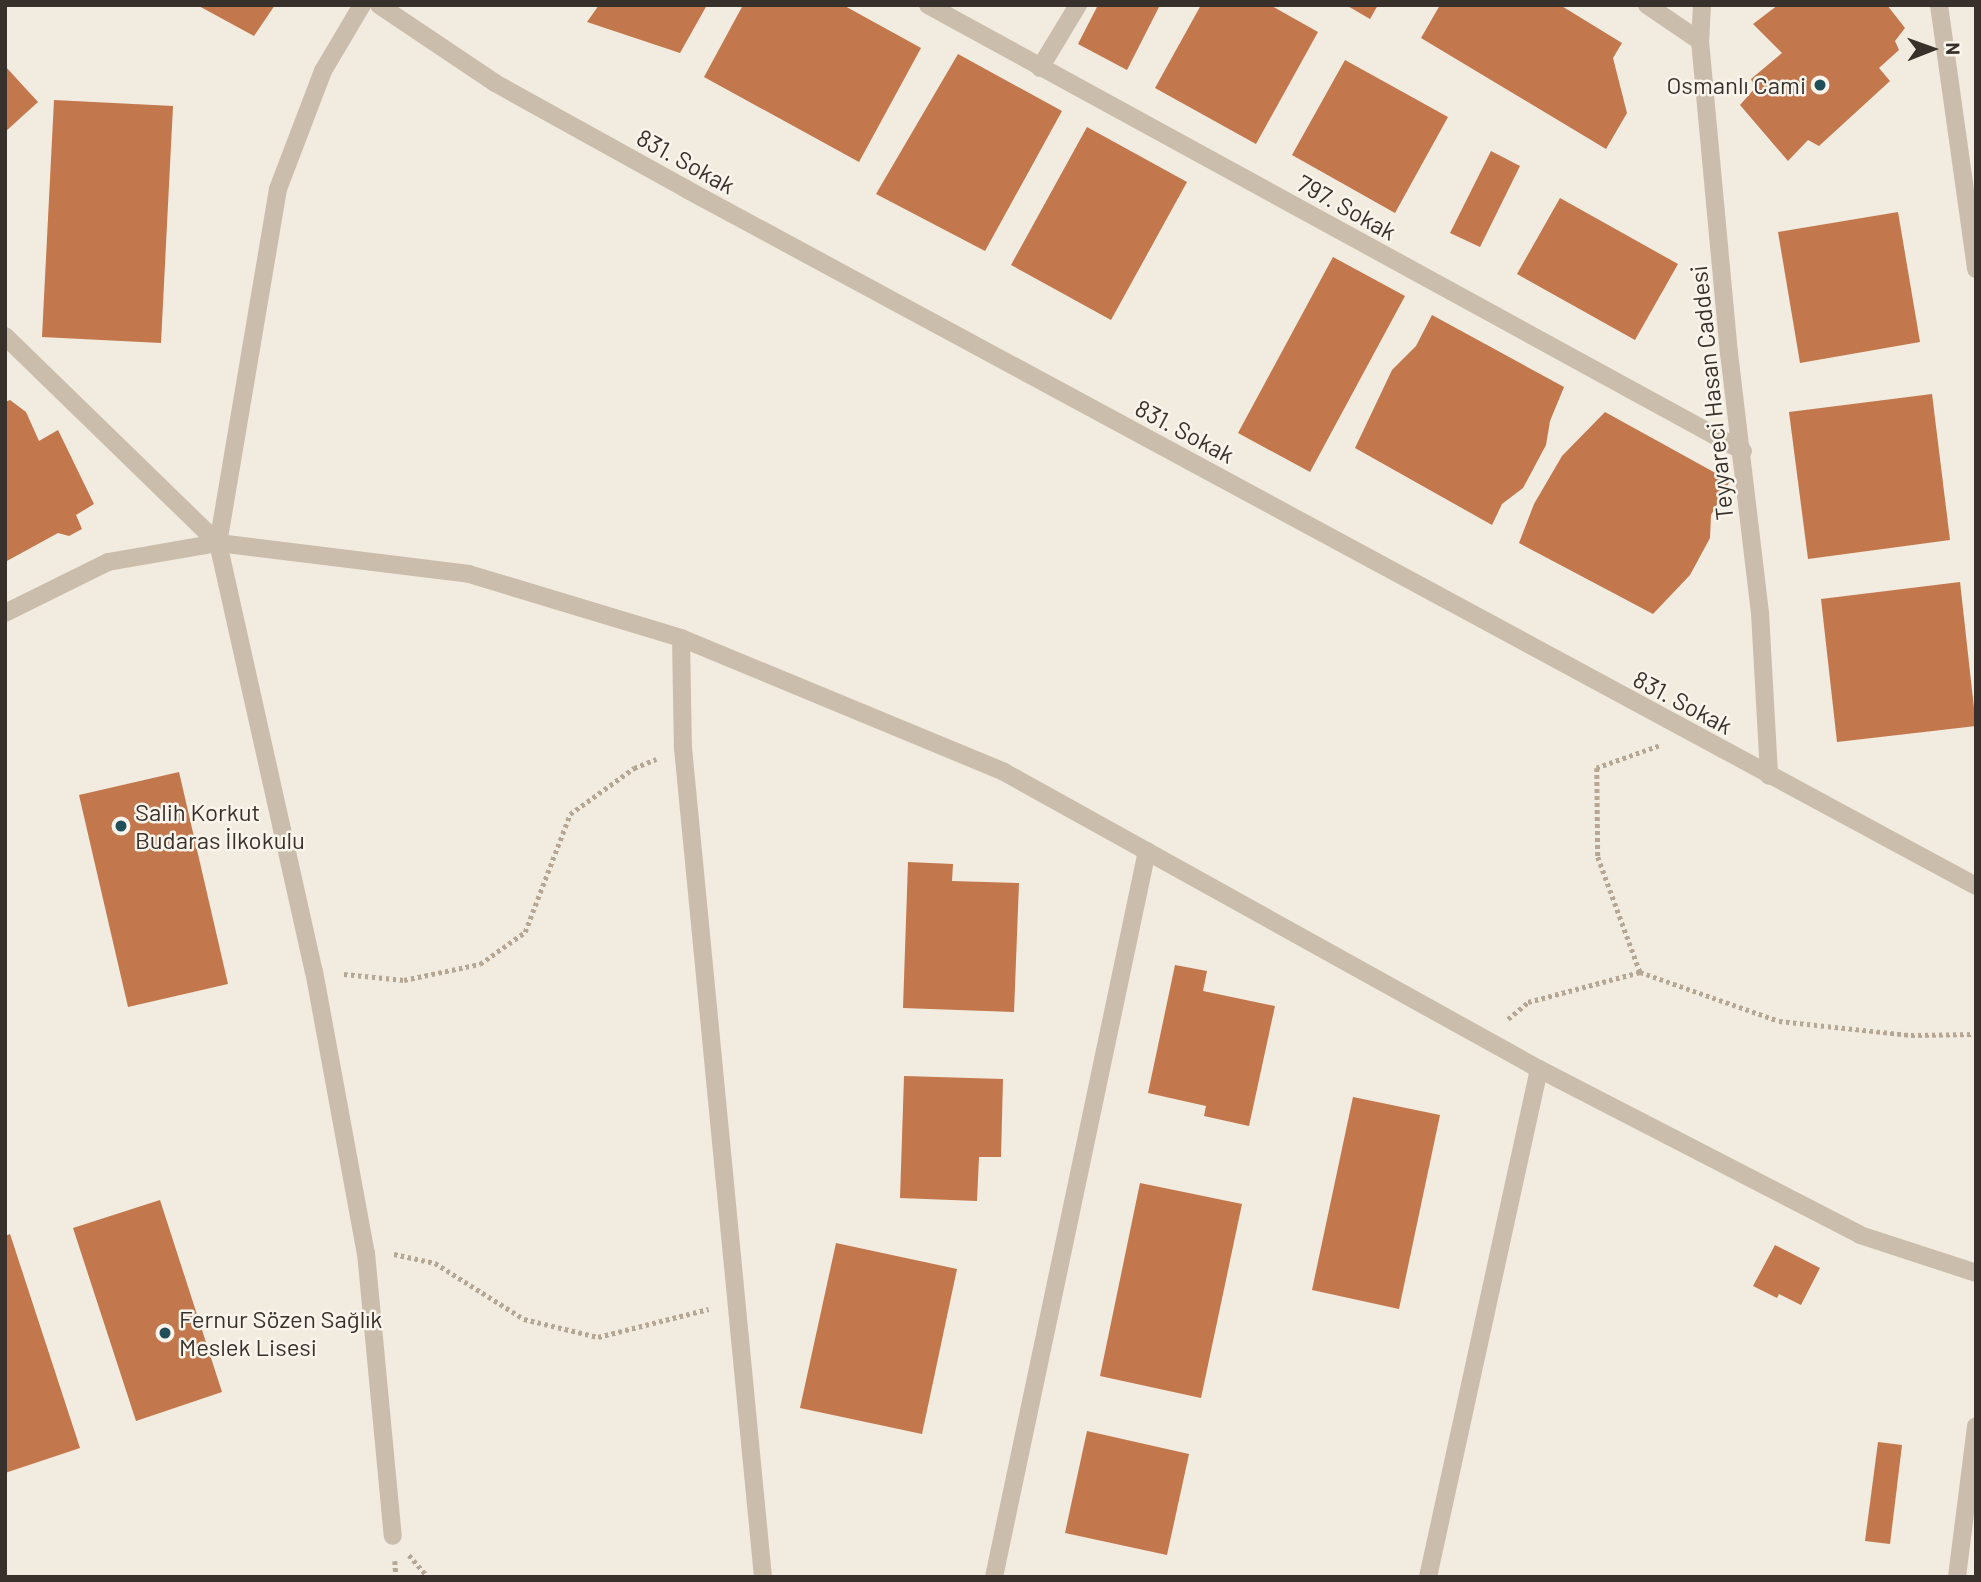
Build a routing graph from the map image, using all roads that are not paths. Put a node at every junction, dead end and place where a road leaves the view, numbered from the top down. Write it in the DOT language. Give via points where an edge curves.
graph roads {
  1 [pos="362,5"];
  2 [pos="379,5"];
  3 [pos="929,5"];
  4 [pos="1077,5"];
  5 [pos="1647,5"];
  6 [pos="1702,5"];
  7 [pos="1939,5"];
  8 [pos="1700,41"];
  9 [pos="1040,68"];
  10 [pos="1976,269"];
  11 [pos="5,336"];
  12 [pos="1743,451"];
  13 [pos="218,544"];
  14 [pos="5,613"];
  15 [pos="681,638"];
  16 [pos="1769,776"];
  17 [pos="1147,851"];
  18 [pos="1976,886"];
  19 [pos="1539,1069"];
  20 [pos="1976,1273"];
  21 [pos="1976,1426"];
  22 [pos="393,1536"];
  23 [pos="763,1577"];
  24 [pos="993,1577"];
  25 [pos="1428,1577"];
  26 [pos="1957,1577"];
  1 -- 13 [label="street" via="323,71 278,189"];
  2 -- 16 [label="street, 831. Sokak" via="495,83 662,176"];
  3 -- 9 [label="street, 797. Sokak"];
  4 -- 9 [label="street"];
  5 -- 8 [label="street"];
  6 -- 8 [label="street, Teyyareci Hasan Caddesi"];
  7 -- 10 [label="street"];
  8 -- 12 [label="street, Teyyareci Hasan Caddesi" via="1729,353"];
  9 -- 12 [label="street, 797. Sokak"];
  11 -- 13 [label="street"];
  12 -- 16 [label="street, Teyyareci Hasan Caddesi"];
  13 -- 14 [label="street" via="108,562"];
  13 -- 15 [label="street" via="469,574"];
  13 -- 22 [label="street" via="314,971 366,1253"];
  15 -- 17 [label="street" via="1004,772"];
  15 -- 23 [label="street" via="683,748"];
  16 -- 18 [label="street, 831. Sokak"];
  17 -- 19 [label="street"];
  17 -- 24 [label="street"];
  19 -- 20 [label="street" via="1860,1235"];
  19 -- 25 [label="street"];
  21 -- 26 [label="street"];
}
